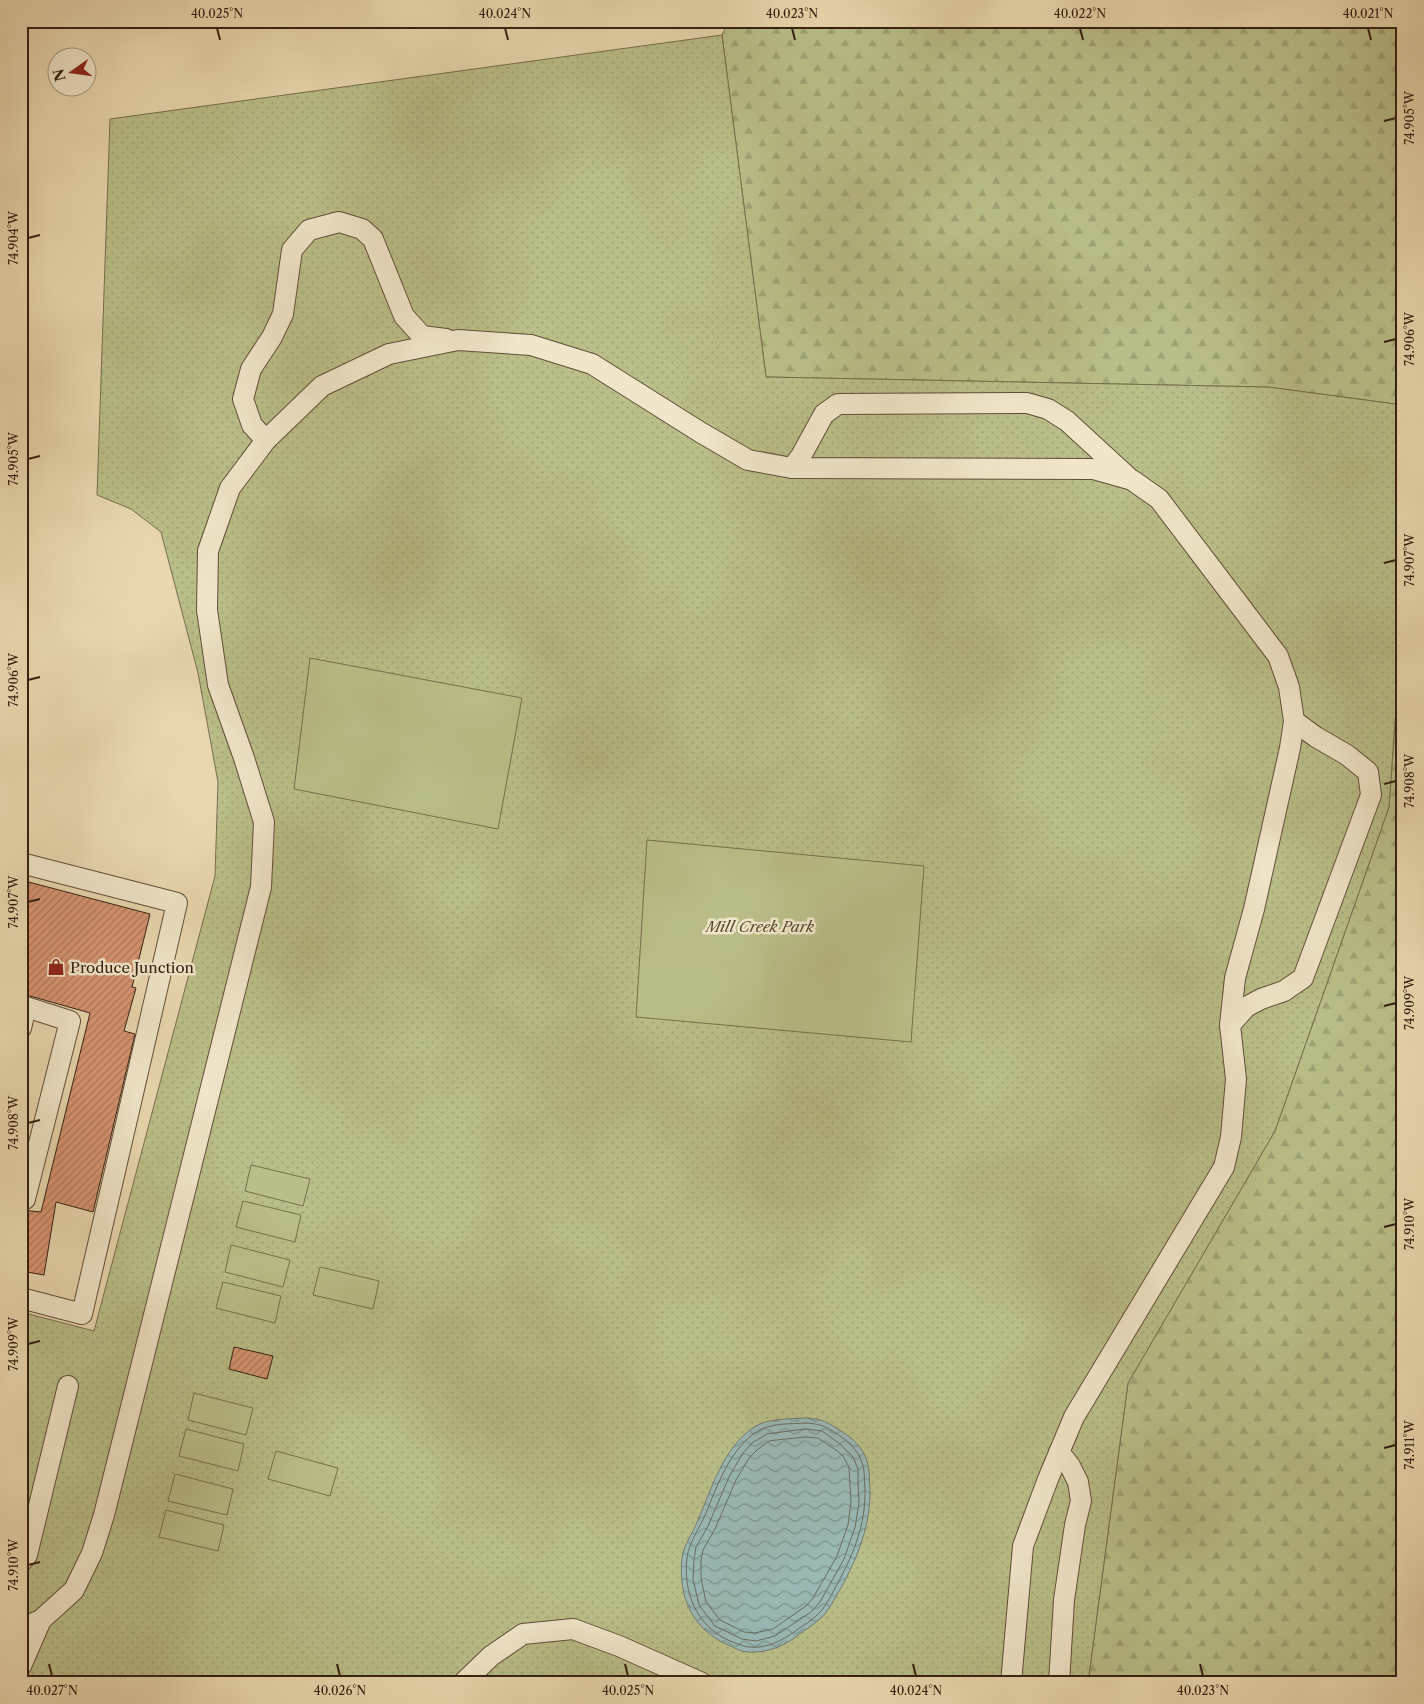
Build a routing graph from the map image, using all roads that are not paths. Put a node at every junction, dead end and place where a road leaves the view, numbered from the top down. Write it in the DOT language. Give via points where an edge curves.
graph roads {
  1 [pos="458,340"];
  2 [pos="266,440"];
  3 [pos="792,468"];
  4 [pos="1132,480"];
  5 [pos="1294,720"];
  6 [pos="21,863"];
  7 [pos="24,1007"];
  8 [pos="1230,1025"];
  9 [pos="21,1028"];
  10 [pos="21,1198"];
  11 [pos="21,1298"];
  12 [pos="68,1386"];
  13 [pos="1059,1452"];
  14 [pos="21,1562"];
  15 [pos="41,1620"];
  16 [pos="21,1628"];
  17 [pos="21,1666"];
  18 [pos="21,1679"];
  19 [pos="23,1683"];
  20 [pos="463,1683"];
  21 [pos="702,1683"];
  22 [pos="1011,1683"];
  23 [pos="1059,1683"];
  1 -- 2 [label="lane" via="389,354 322,386"];
  1 -- 2 [label="lane" via="422,336 404,316 373,239 362,229 339,222 309,230 292,250 283,314 251,369 243,399 252,425"];
  1 -- 3 [label="lane" via="531,345 592,364 748,460"];
  2 -- 15 [label="lane" via="230,488 208,551 207,610 218,685 264,822 261,887 92,1554 74,1590"];
  3 -- 4 [label="lane" via="1093,469"];
  3 -- 4 [label="lane" via="824,414 838,404 1028,403 1048,408 1067,421"];
  4 -- 5 [label="lane" via="1159,499 1278,656 1289,687"];
  5 -- 8 [label="lane" via="1254,909 1235,978"];
  5 -- 8 [label="lane" via="1368,772 1372,795 1303,978 1246,1007"];
  6 -- 11 [label="lane" via="177,903 82,1314"];
  7 -- 9 [label="lane"];
  7 -- 10 [label="lane" via="70,1021 25,1199"];
  8 -- 13 [label="lane" via="1236,1079 1231,1137 1224,1167 1074,1417"];
  12 -- 14 [label="lane" via="27,1555"];
  13 -- 22 [label="lane" via="1023,1546"];
  13 -- 23 [label="lane" via="1078,1482 1081,1501 1064,1600"];
  15 -- 16 [label="lane"];
  15 -- 17 [label="lane"];
  18 -- 19 [label="lane"];
  20 -- 21 [label="lane" via="491,1656 523,1634 573,1629"];
}
